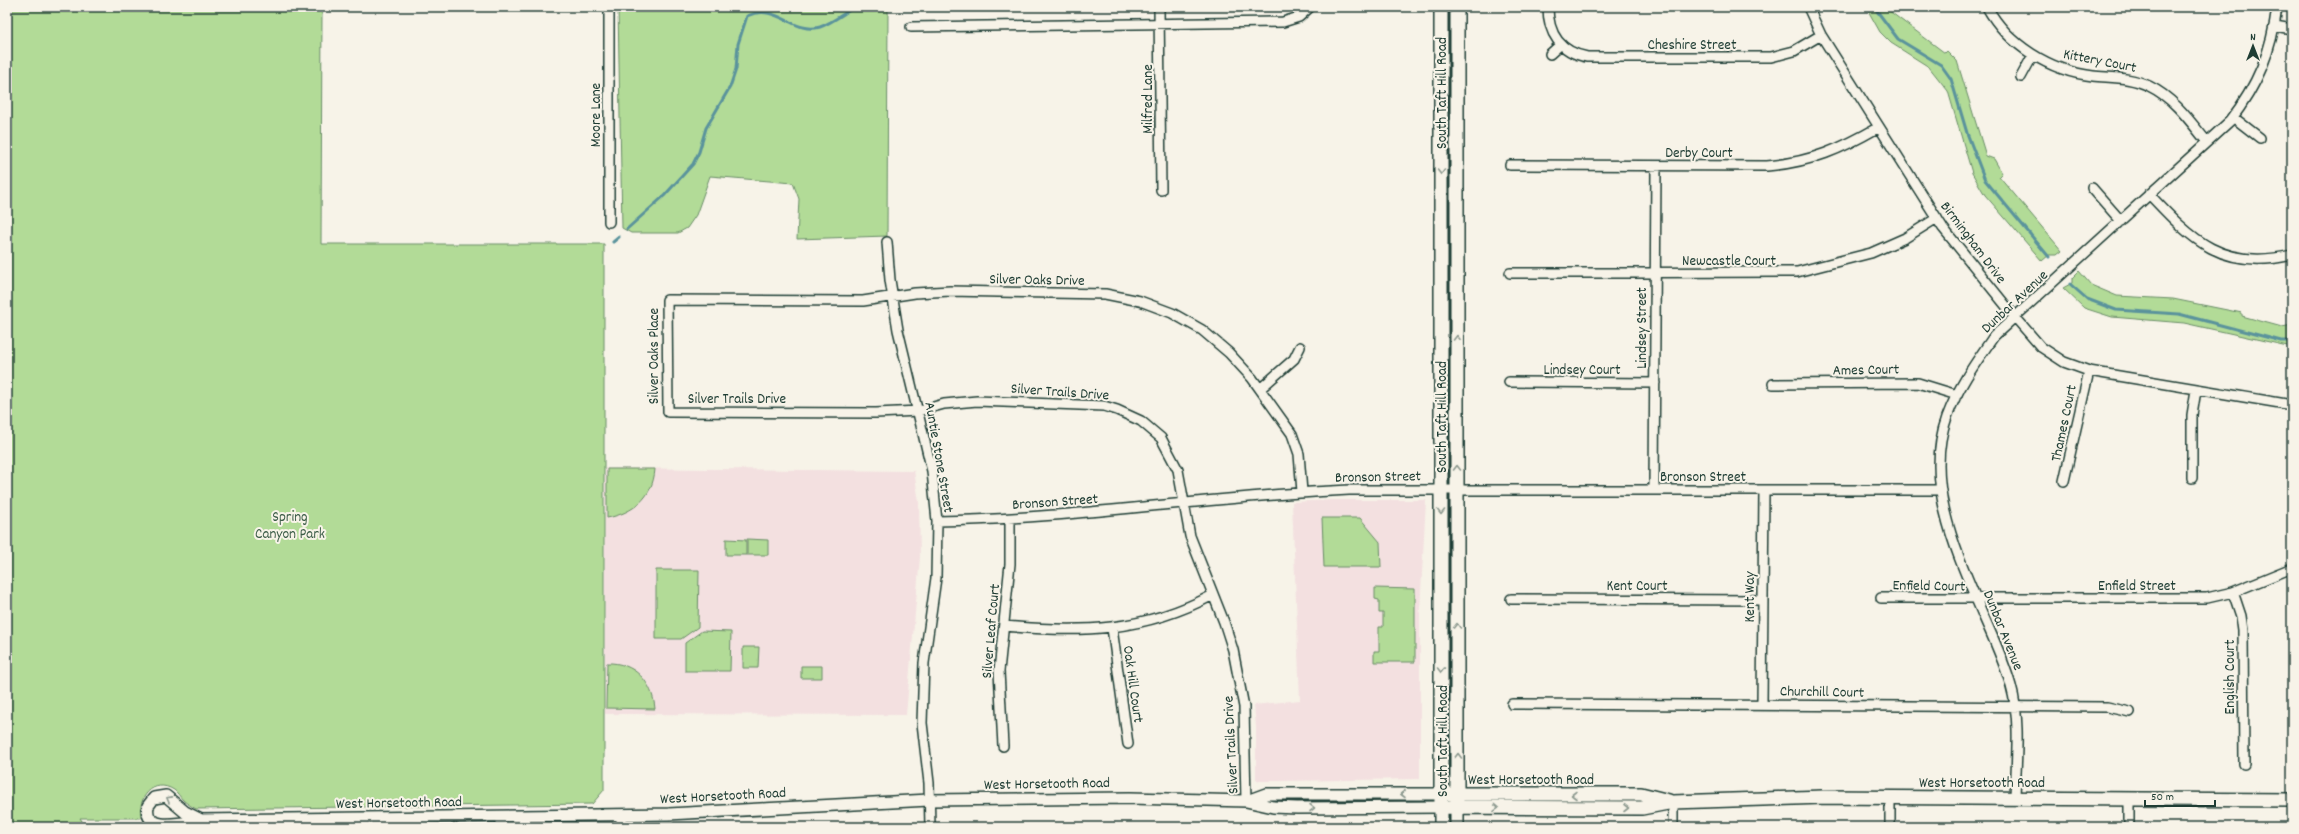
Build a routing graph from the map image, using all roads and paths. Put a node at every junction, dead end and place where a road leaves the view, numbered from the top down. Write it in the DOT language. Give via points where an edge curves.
graph roads {
  1 [pos="608,7"];
  2 [pos="1160,7"];
  3 [pos="1310,7"];
  4 [pos="1441,7"];
  5 [pos="1457,7"];
  6 [pos="1548,7"];
  7 [pos="1808,7"];
  8 [pos="1987,7"];
  9 [pos="2277,7"];
  10 [pos="1160,23"];
  11 [pos="2275,26"];
  12 [pos="911,27"];
  13 [pos="2292,29"];
  14 [pos="1821,35"];
  15 [pos="1560,45"];
  16 [pos="1550,54"];
  17 [pos="2033,55"];
  18 [pos="2021,76"];
  19 [pos="2233,117"];
  20 [pos="1879,127"];
  21 [pos="2260,138"];
  22 [pos="2207,142"];
  23 [pos="1510,165"];
  24 [pos="1656,166"];
  25 [pos="2092,188"];
  26 [pos="1161,190"];
  27 [pos="2149,194"];
  28 [pos="1937,218"];
  29 [pos="2121,221"];
  30 [pos="609,222"];
  31 [pos="887,242"];
  32 [pos="2292,255"];
  33 [pos="1510,273"];
  34 [pos="1655,274"];
  35 [pos="892,296"];
  36 [pos="667,300"];
  37 [pos="2015,317"];
  38 [pos="1300,347"];
  39 [pos="2089,370"];
  40 [pos="1509,382"];
  41 [pos="1655,383"];
  42 [pos="1773,384"];
  43 [pos="1260,389"];
  44 [pos="2196,390"];
  45 [pos="1957,395"];
  46 [pos="2292,405"];
  47 [pos="919,411"];
  48 [pos="668,412"];
  49 [pos="2192,478"];
  50 [pos="2064,481"];
  51 [pos="1441,489"];
  52 [pos="1457,489"];
  53 [pos="1654,490"];
  54 [pos="1764,490"];
  55 [pos="1941,490"];
  56 [pos="1302,492"];
  57 [pos="1185,504"];
  58 [pos="1010,519"];
  59 [pos="937,521"];
  60 [pos="2292,568"];
  61 [pos="2233,592"];
  62 [pos="1214,595"];
  63 [pos="1881,598"];
  64 [pos="1511,599"];
  65 [pos="1976,599"];
  66 [pos="1763,600"];
  67 [pos="1004,626"];
  68 [pos="1112,628"];
  69 [pos="1512,704"];
  70 [pos="1762,705"];
  71 [pos="2015,708"];
  72 [pos="2130,712"];
  73 [pos="1128,744"];
  74 [pos="1003,746"];
  75 [pos="2244,764"];
  76 [pos="1442,794"];
  77 [pos="2015,797"];
  78 [pos="1890,798"];
  79 [pos="2129,798"];
  80 [pos="929,800"];
  81 [pos="2292,800"];
  82 [pos="1246,801"];
  83 [pos="1458,801"];
  84 [pos="1673,802"];
  85 [pos="1441,807"];
  86 [pos="621,815"];
  87 [pos="201,820"];
  88 [pos="501,822"];
  89 [pos="216,824"];
  90 [pos="621,827"];
  91 [pos="930,827"];
  92 [pos="1441,827"];
  93 [pos="1457,827"];
  94 [pos="1673,827"];
  95 [pos="1890,827"];
  96 [pos="2129,827"];
  1 -- 30 [label="street, Moore Lane"];
  2 -- 10 [label="street, Milfred Lane"];
  3 -- 10 [label="street" via="1299,17 1283,22"];
  4 -- 51 [label="main road, South Taft Hill Road, one-way"];
  52 -- 5 [label="main road, South Taft Hill Road, one-way"];
  6 -- 15 [label="street" via="1550,28"];
  7 -- 14 [label="street, Birmingham Drive"];
  8 -- 17 [label="street, Kittery Court" via="2007,34"];
  9 -- 11 [label="street, Dunbar Avenue"];
  10 -- 12 [label="street"];
  10 -- 26 [label="street, Milfred Lane"];
  11 -- 13 [label="street"];
  11 -- 19 [label="street, Dunbar Avenue" via="2262,69 2247,98"];
  14 -- 15 [label="street, Cheshire Street" via="1784,55 1761,58 1587,57 1569,52"];
  14 -- 20 [label="street, Birmingham Drive"];
  15 -- 16 [label="street"];
  17 -- 18 [label="street"];
  17 -- 22 [label="street, Kittery Court" via="2064,70 2121,78 2149,86 2177,106"];
  19 -- 21 [label="street"];
  19 -- 22 [label="street, Dunbar Avenue"];
  20 -- 24 [label="street, Derby Court" via="1826,155 1789,164"];
  20 -- 28 [label="street, Birmingham Drive"];
  22 -- 27 [label="street, Dunbar Avenue"];
  23 -- 24 [label="street, Derby Court"];
  24 -- 34 [label="street, Lindsey Street"];
  25 -- 29 [label="street"];
  27 -- 29 [label="street, Dunbar Avenue"];
  27 -- 32 [label="street" via="2180,228 2208,247 2222,253 2263,260"];
  28 -- 34 [label="street, Newcastle Court" via="1905,238 1871,253 1810,270 1782,274"];
  28 -- 37 [label="street, Birmingham Drive"];
  29 -- 37 [label="street, Dunbar Avenue"];
  31 -- 35 [label="street, Auntie Stone Street"];
  33 -- 34 [label="street, Newcastle Court"];
  34 -- 41 [label="street, Lindsey Street"];
  35 -- 36 [label="street, Silver Oaks Drive" via="863,301"];
  35 -- 43 [label="street, Silver Oaks Drive" via="950,291 1064,293 1105,294 1140,301 1172,313 1202,330 1230,353"];
  35 -- 47 [label="street, Auntie Stone Street"];
  36 -- 48 [label="street, Silver Oaks Place"];
  37 -- 39 [label="street, Birmingham Drive" via="2041,347 2052,355"];
  37 -- 45 [label="street, Dunbar Avenue" via="1994,336"];
  38 -- 43 [label="street" via="1294,360"];
  39 -- 44 [label="street, Birmingham Drive"];
  39 -- 50 [label="street, Thames Court"];
  40 -- 41 [label="street, Lindsey Court"];
  41 -- 53 [label="street, Lindsey Street"];
  42 -- 45 [label="street, Ames Court" via="1912,383 1932,386"];
  43 -- 56 [label="street, Silver Oaks Drive" via="1292,434 1299,454"];
  44 -- 46 [label="street, Birmingham Drive"];
  44 -- 49 [label="street" via="2192,415"];
  45 -- 55 [label="street, Dunbar Avenue" via="1947,418 1943,440"];
  47 -- 48 [label="street, Silver Trails Drive"];
  47 -- 57 [label="street, Silver Trails Drive" via="944,404 977,400 1091,405 1117,410 1141,421 1167,446 1178,470"];
  47 -- 59 [label="street, Auntie Stone Street" via="932,471"];
  51 -- 52 [label="street, Bronson Street"];
  51 -- 56 [label="street, Bronson Street"];
  51 -- 76 [label="main road, South Taft Hill Road, one-way"];
  52 -- 53 [label="street, Bronson Street"];
  83 -- 52 [label="main road, South Taft Hill Road, one-way"];
  53 -- 54 [label="street, Bronson Street"];
  54 -- 55 [label="street, Bronson Street"];
  54 -- 66 [label="street, Kent Way"];
  55 -- 65 [label="street, Dunbar Avenue" via="1949,530"];
  56 -- 57 [label="street, Bronson Street"];
  57 -- 58 [label="street, Bronson Street"];
  57 -- 62 [label="street, Silver Trails Drive" via="1194,550"];
  58 -- 59 [label="street, Bronson Street"];
  58 -- 67 [label="street, Silver Leaf Court" via="1010,564"];
  59 -- 80 [label="street, Auntie Stone Street" via="936,578 928,634 922,722"];
  60 -- 61 [label="street, Enfield Street"];
  61 -- 65 [label="street, Enfield Street" via="2198,599"];
  61 -- 75 [label="street, English Court" via="2243,631"];
  62 -- 68 [label="street" via="1170,614"];
  62 -- 82 [label="street, Silver Trails Drive" via="1240,678 1246,733"];
  63 -- 65 [label="street, Enfield Court"];
  64 -- 66 [label="street, Kent Court"];
  65 -- 71 [label="street, Dunbar Avenue" via="2005,668"];
  66 -- 70 [label="street, Kent Way"];
  67 -- 68 [label="street" via="1051,631"];
  67 -- 74 [label="street, Silver Leaf Court" via="999,671"];
  68 -- 73 [label="street, Oak Hill Court"];
  69 -- 70 [label="street, Churchill Court"];
  70 -- 71 [label="street, Churchill Court"];
  71 -- 72 [label="street, Churchill Court" via="2107,707"];
  71 -- 77 [label="street, Dunbar Avenue"];
  76 -- 82 [label="street, West Horsetooth Road, one-way" via="1266,794"];
  76 -- 83 [label="main road, West Horsetooth Road"];
  76 -- 85 [label="main road, South Taft Hill Road"];
  77 -- 78 [label="main road, West Horsetooth Road"];
  77 -- 79 [label="main road, West Horsetooth Road"];
  78 -- 84 [label="main road, West Horsetooth Road" via="1823,797"];
  78 -- 95 [label="street"];
  79 -- 81 [label="main road, West Horsetooth Road"];
  79 -- 96 [label="street"];
  80 -- 82 [label="street, West Horsetooth Road" via="1130,798"];
  80 -- 86 [label="street, West Horsetooth Road"];
  80 -- 91 [label="street, Auntie Stone Street"];
  82 -- 85 [label="street, West Horsetooth Road, one-way" via="1273,807 1297,808"];
  83 -- 84 [label="main road, West Horsetooth Road" via="1642,808"];
  83 -- 85 [label="main road, West Horsetooth Road"];
  83 -- 93 [label="main road, South Taft Hill Road"];
  84 -- 94 [label="street"];
  85 -- 92 [label="main road, South Taft Hill Road"];
  86 -- 88 [label="street, West Horsetooth Road"];
  86 -- 90 [label="street"];
  87 -- 89 [label="street, West Horsetooth Road"];
  88 -- 89 [label="street, West Horsetooth Road"];
}
